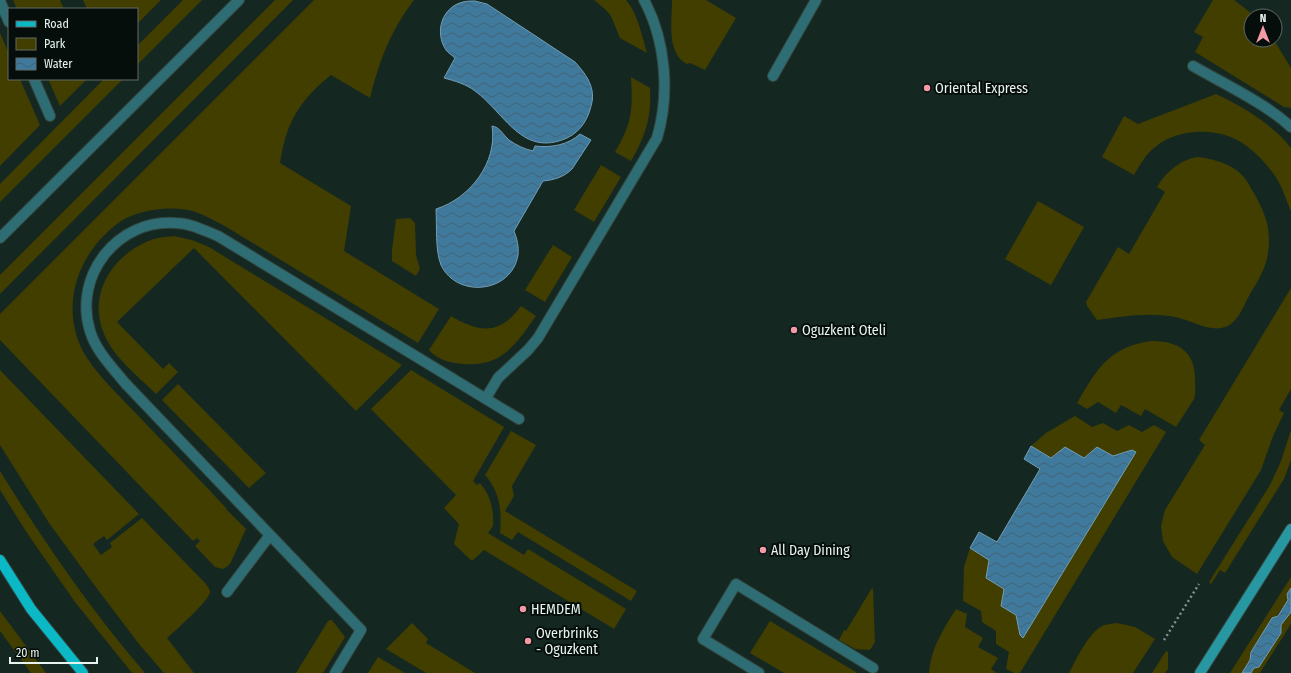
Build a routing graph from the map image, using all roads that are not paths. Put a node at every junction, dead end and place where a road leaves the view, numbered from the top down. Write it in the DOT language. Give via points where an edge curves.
graph roads {
  1 [pos="239,0"];
  2 [pos="644,0"];
  3 [pos="816,0"];
  4 [pos="0,1"];
  5 [pos="8,20"];
  6 [pos="1193,66"];
  7 [pos="772,76"];
  8 [pos="34,80"];
  9 [pos="50,116"];
  10 [pos="1291,127"];
  11 [pos="0,238"];
  12 [pos="486,398"];
  13 [pos="519,419"];
  14 [pos="1291,528"];
  15 [pos="270,535"];
  16 [pos="0,560"];
  17 [pos="227,592"];
  18 [pos="873,668"];
  19 [pos="83,673"];
  20 [pos="335,673"];
  21 [pos="759,673"];
  22 [pos="1200,673"];
  1 -- 11 [label="street"];
  2 -- 12 [label="street" via="650,11 663,57 663,112 656,138 538,338 498,378"];
  3 -- 7 [label="street"];
  4 -- 5 [label="street"];
  6 -- 10 [label="street" via="1259,104"];
  8 -- 9 [label="street"];
  12 -- 13 [label="street"];
  12 -- 15 [label="street" via="218,236 198,227 174,222 160,223 134,230 121,238 99,263 88,290 87,320 98,350 125,383"];
  14 -- 22 [label="main road"];
  15 -- 17 [label="street"];
  15 -- 20 [label="street" via="361,630"];
  16 -- 19 [label="main road" via="31,609"];
  18 -- 21 [label="street" via="736,584 702,639"];
}
